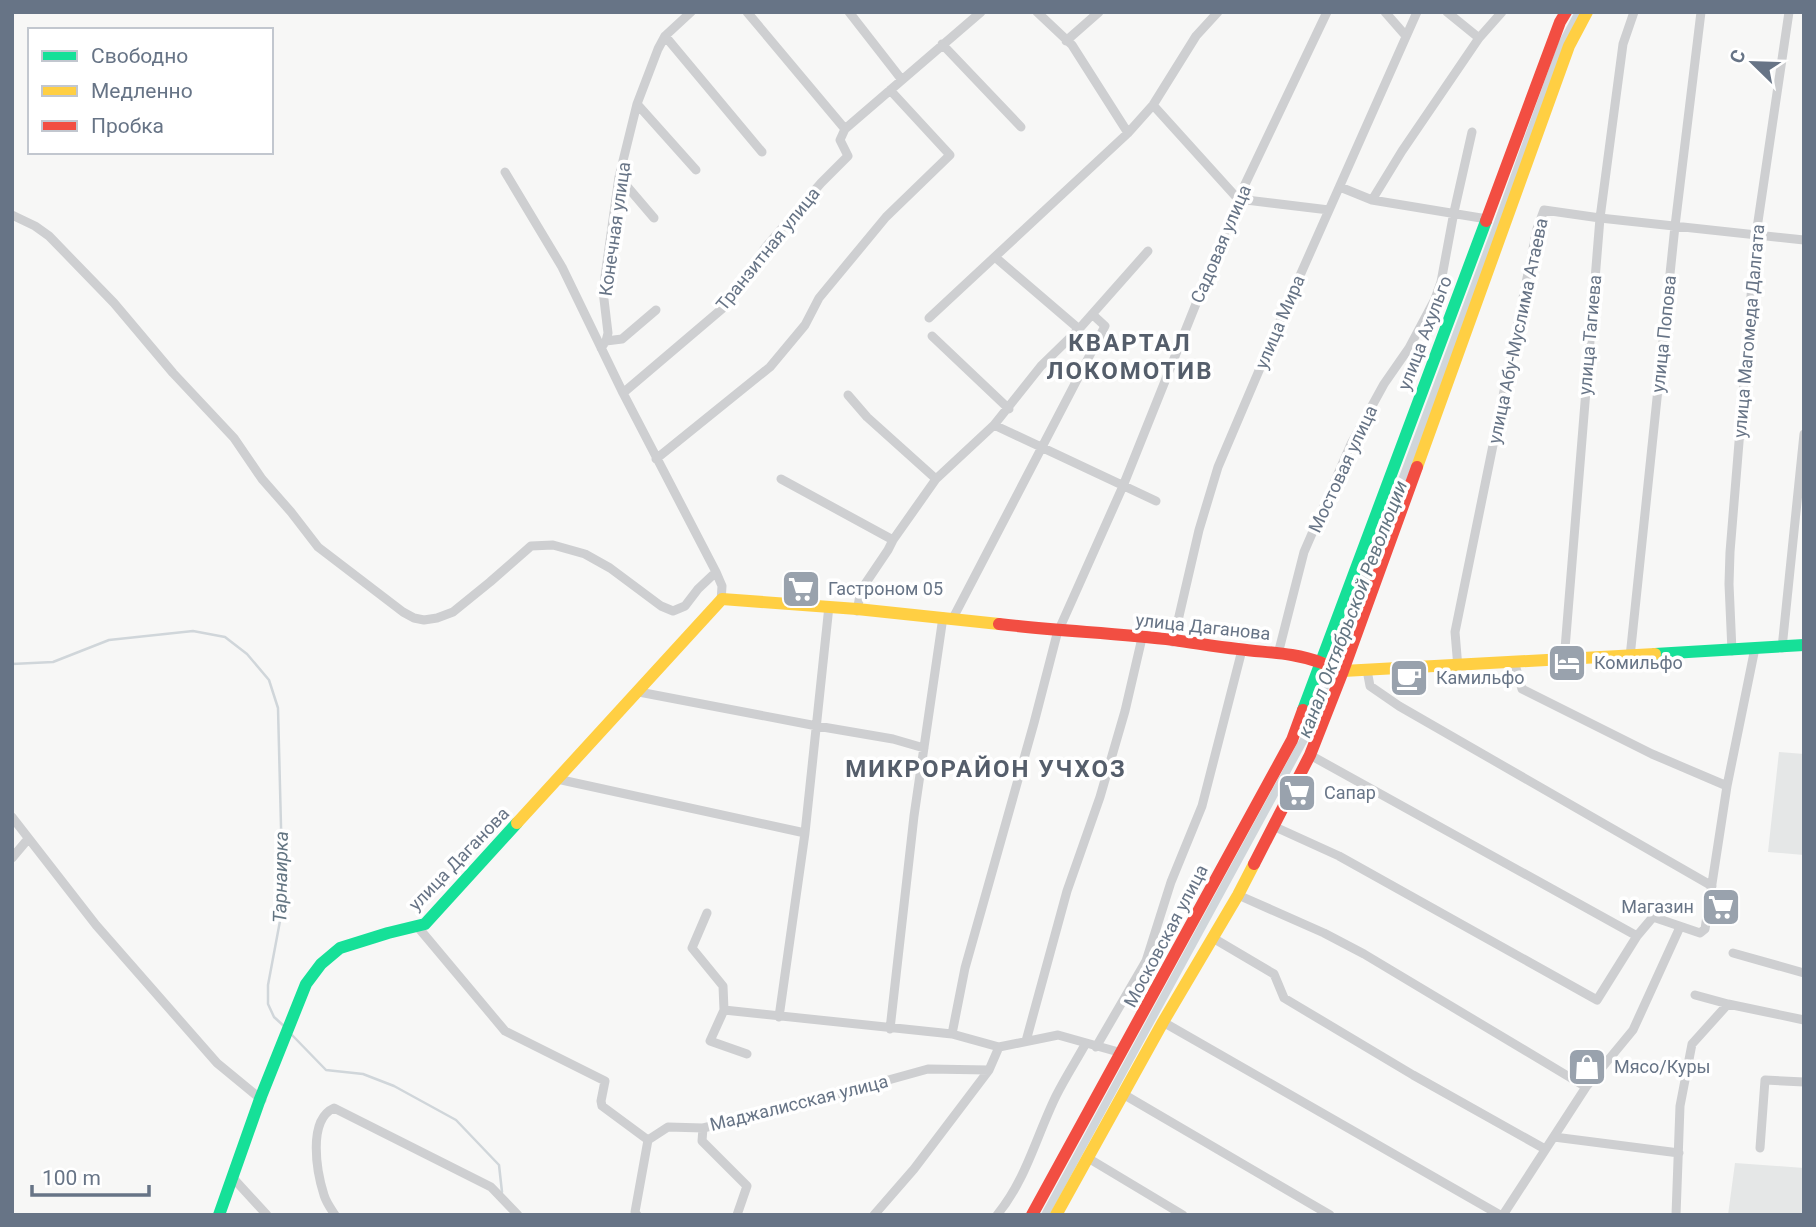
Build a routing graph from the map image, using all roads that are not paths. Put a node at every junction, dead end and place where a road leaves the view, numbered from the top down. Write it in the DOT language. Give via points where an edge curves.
graph roads {
  1 [pos="691,12"];
  2 [pos="747,12"];
  3 [pos="849,12"];
  4 [pos="1037,12"];
  5 [pos="1099,12"];
  6 [pos="1218,12"];
  7 [pos="1327,12"];
  8 [pos="1385,12"];
  9 [pos="1417,12"];
  10 [pos="1447,12"];
  11 [pos="1502,12"];
  12 [pos="1566,12"];
  13 [pos="1587,12"];
  14 [pos="1634,12"];
  15 [pos="1701,12"];
  16 [pos="1788,12"];
  17 [pos="976,13"];
  18 [pos="665,36"];
  19 [pos="1406,36"];
  20 [pos="1479,38"];
  21 [pos="1066,41"];
  22 [pos="942,44"];
  23 [pos="902,80"];
  24 [pos="890,90"];
  25 [pos="637,104"];
  26 [pos="1153,105"];
  27 [pos="1021,127"];
  28 [pos="845,129"];
  29 [pos="1472,132"];
  30 [pos="1128,133"];
  31 [pos="762,152"];
  32 [pos="696,170"];
  33 [pos="505,172"];
  34 [pos="619,177"];
  35 [pos="1340,187"];
  36 [pos="1238,199"];
  37 [pos="1372,200"];
  38 [pos="1329,210"];
  39 [pos="1454,212"];
  40 [pos="12,215"];
  41 [pos="654,218"];
  42 [pos="1600,218"];
  43 [pos="1487,219"];
  44 [pos="1675,226"];
  45 [pos="1756,235"];
  46 [pos="1804,240"];
  47 [pos="1148,251"];
  48 [pos="996,257"];
  49 [pos="656,310"];
  50 [pos="1092,314"];
  51 [pos="929,318"];
  52 [pos="1079,329"];
  53 [pos="932,336"];
  54 [pos="603,345"];
  55 [pos="623,393"];
  56 [pos="848,395"];
  57 [pos="1009,409"];
  58 [pos="995,425"];
  59 [pos="1804,434"];
  60 [pos="1041,447"];
  61 [pos="656,459"];
  62 [pos="781,479"];
  63 [pos="936,479"];
  64 [pos="1123,486"];
  65 [pos="1156,501"];
  66 [pos="893,540"];
  67 [pos="716,572"];
  68 [pos="722,601"];
  69 [pos="829,607"];
  70 [pos="857,610"];
  71 [pos="948,619"];
  72 [pos="1057,633"];
  73 [pos="1142,638"];
  74 [pos="1174,641"];
  75 [pos="1804,646"];
  76 [pos="1782,647"];
  77 [pos="1755,649"];
  78 [pos="1732,650"];
  79 [pos="1242,651"];
  80 [pos="1278,653"];
  81 [pos="1630,656"];
  82 [pos="1564,660"];
  83 [pos="1515,663"];
  84 [pos="1320,665"];
  85 [pos="1458,667"];
  86 [pos="1367,672"];
  87 [pos="1342,674"];
  88 [pos="638,691"];
  89 [pos="817,726"];
  90 [pos="924,748"];
  91 [pos="1310,755"];
  92 [pos="559,779"];
  93 [pos="1727,786"];
  94 [pos="12,817"];
  95 [pos="1273,826"];
  96 [pos="805,833"];
  97 [pos="28,839"];
  98 [pos="12,858"];
  99 [pos="1712,886"];
  100 [pos="1238,895"];
  101 [pos="707,913"];
  102 [pos="418,927"];
  103 [pos="1680,927"];
  104 [pos="1637,936"];
  105 [pos="1213,938"];
  106 [pos="1733,953"];
  107 [pos="1804,973"];
  108 [pos="1695,995"];
  109 [pos="1728,1004"];
  110 [pos="724,1010"];
  111 [pos="779,1017"];
  112 [pos="1804,1020"];
  113 [pos="1163,1022"];
  114 [pos="890,1029"];
  115 [pos="952,1034"];
  116 [pos="1026,1041"];
  117 [pos="1086,1043"];
  118 [pos="1096,1046"];
  119 [pos="999,1047"];
  120 [pos="1122,1053"];
  121 [pos="747,1054"];
  122 [pos="989,1070"];
  123 [pos="1804,1082"];
  124 [pos="1586,1087"];
  125 [pos="1123,1094"];
  126 [pos="261,1099"];
  127 [pos="703,1128"];
  128 [pos="1554,1136"];
  129 [pos="648,1140"];
  130 [pos="1760,1148"];
  131 [pos="1545,1149"];
  132 [pos="1679,1153"];
  133 [pos="1088,1158"];
  134 [pos="233,1178"];
  135 [pos="221,1215"];
  136 [pos="267,1215"];
  137 [pos="335,1215"];
  138 [pos="518,1215"];
  139 [pos="637,1215"];
  140 [pos="737,1215"];
  141 [pos="874,1215"];
  142 [pos="997,1215"];
  143 [pos="1032,1215"];
  144 [pos="1056,1215"];
  145 [pos="1183,1215"];
  146 [pos="1330,1215"];
  147 [pos="1502,1215"];
  148 [pos="1676,1215"];
  1 -- 18 [label="street, Конечная улица"];
  2 -- 28 [label="street"];
  3 -- 23 [label="street"];
  4 -- 21 [label="street"];
  5 -- 21 [label="street"];
  6 -- 26 [label="street" via="1196,36"];
  7 -- 36 [label="street, Садовая улица"];
  8 -- 19 [label="street"];
  9 -- 19 [label="street, улица Мира"];
  10 -- 20 [label="street"];
  11 -- 20 [label="street"];
  12 -- 43 [label="main road, улица Ахульго"];
  13 -- 87 [label="main road" via="1569,46"];
  14 -- 42 [label="street, улица Тагиева" via="1623,44"];
  15 -- 44 [label="street, улица Попова"];
  16 -- 45 [label="street, улица Магомеда Далгата"];
  17 -- 22 [label="street"];
  18 -- 25 [label="street, Конечная улица"];
  18 -- 31 [label="street"];
  19 -- 35 [label="street, улица Мира"];
  20 -- 37 [label="street"];
  21 -- 30 [label="street"];
  22 -- 23 [label="street"];
  22 -- 27 [label="street"];
  23 -- 24 [label="street"];
  24 -- 28 [label="street"];
  24 -- 61 [label="street" via="950,155 886,217 770,367"];
  25 -- 32 [label="street"];
  25 -- 34 [label="street, Конечная улица"];
  26 -- 30 [label="street"];
  26 -- 36 [label="street"];
  28 -- 55 [label="street, Транзитная улица" via="840,140 848,156 765,248 723,308"];
  29 -- 39 [label="street, Мостовая улица"];
  30 -- 48 [label="street"];
  33 -- 54 [label="street"];
  34 -- 41 [label="street"];
  34 -- 54 [label="street, Конечная улица" via="603,291 608,333"];
  35 -- 37 [label="street"];
  35 -- 38 [label="street, улица Мира"];
  36 -- 38 [label="street"];
  36 -- 64 [label="street, Садовая улица"];
  37 -- 39 [label="street"];
  38 -- 74 [label="street, улица Мира" via="1219,467 1199,530"];
  39 -- 43 [label="street"];
  39 -- 80 [label="street, Мостовая улица" via="1435,299 1346,456 1304,552"];
  40 -- 67 [label="street" via="49,236 114,303 234,438 317,547 414,618 453,612 531,546 553,545 585,554 673,611 685,606"];
  42 -- 44 [label="street, улица Абу-Муслима Атаева"];
  42 -- 82 [label="street, улица Тагиева"];
  42 -- 85 [label="street, улица Абу-Муслима Атаева" via="1544,210 1537,229 1455,632"];
  43 -- 84 [label="main road, улица Ахульго"];
  44 -- 45 [label="street, улица Абу-Муслима Атаева"];
  44 -- 81 [label="street, улица Попова"];
  45 -- 46 [label="street, улица Абу-Муслима Атаева"];
  45 -- 78 [label="street, улица Магомеда Далгата" via="1730,552"];
  47 -- 50 [label="street"];
  48 -- 51 [label="street"];
  48 -- 52 [label="street"];
  49 -- 54 [label="street" via="622,339"];
  50 -- 52 [label="street"];
  50 -- 60 [label="street" via="1105,326"];
  52 -- 57 [label="street" via="1041,366"];
  53 -- 57 [label="street"];
  54 -- 55 [label="street, Конечная улица"];
  55 -- 61 [label="street, Конечная улица"];
  56 -- 63 [label="street"];
  57 -- 58 [label="street"];
  58 -- 60 [label="street"];
  58 -- 63 [label="street"];
  59 -- 76 [label="street"];
  60 -- 64 [label="street"];
  60 -- 71 [label="street"];
  61 -- 67 [label="street, Конечная улица"];
  62 -- 66 [label="street"];
  63 -- 66 [label="street"];
  64 -- 65 [label="street"];
  64 -- 72 [label="street, Садовая улица"];
  66 -- 70 [label="street" via="861,590"];
  67 -- 68 [label="street, Конечная улица"];
  68 -- 69 [label="main road, улица Даганова"];
  68 -- 88 [label="main road, улица Даганова"];
  69 -- 70 [label="main road, улица Даганова"];
  69 -- 89 [label="street"];
  70 -- 71 [label="main road, улица Даганова"];
  71 -- 72 [label="main road, улица Даганова"];
  71 -- 90 [label="street"];
  72 -- 73 [label="main road, улица Даганова"];
  72 -- 115 [label="street, Садовая улица" via="965,968"];
  73 -- 74 [label="main road, улица Даганова"];
  73 -- 116 [label="street" via="1100,797"];
  74 -- 79 [label="main road, улица Даганова"];
  75 -- 76 [label="main road, улица Даганова"];
  76 -- 77 [label="main road, улица Даганова"];
  77 -- 78 [label="main road, улица Даганова"];
  77 -- 93 [label="street"];
  78 -- 81 [label="main road, улица Даганова"];
  79 -- 80 [label="main road, улица Даганова"];
  79 -- 118 [label="street" via="1202,806 1146,961"];
  80 -- 84 [label="main road, улица Даганова" via="1309,658"];
  81 -- 82 [label="main road, улица Даганова"];
  82 -- 83 [label="main road, улица Даганова"];
  83 -- 85 [label="main road, улица Даганова"];
  83 -- 93 [label="street" via="1522,689"];
  84 -- 87 [label="main road, улица Даганова"];
  84 -- 120 [label="main road, Московская улица" via="1292,740"];
  85 -- 86 [label="main road, улица Даганова"];
  86 -- 87 [label="main road, улица Даганова"];
  86 -- 99 [label="street" via="1370,686 1399,706"];
  87 -- 91 [label="main road"];
  88 -- 89 [label="street"];
  88 -- 92 [label="main road, улица Даганова"];
  89 -- 90 [label="street"];
  89 -- 96 [label="street"];
  90 -- 114 [label="street"];
  91 -- 95 [label="main road"];
  91 -- 104 [label="street"];
  92 -- 96 [label="street"];
  92 -- 102 [label="main road, улица Даганова"];
  93 -- 99 [label="street"];
  94 -- 97 [label="street"];
  95 -- 100 [label="main road"];
  95 -- 104 [label="street" via="1339,856 1597,1000"];
  96 -- 111 [label="street"];
  97 -- 98 [label="street"];
  97 -- 126 [label="street" via="217,1063"];
  99 -- 103 [label="street" via="1705,929 1700,933"];
  100 -- 105 [label="main road"];
  100 -- 124 [label="street" via="1364,954"];
  101 -- 110 [label="street" via="692,948 723,986"];
  102 -- 126 [label="main road, улица Даганова" via="340,948 321,964 306,984"];
  102 -- 129 [label="street" via="505,1031 605,1082 602,1106"];
  103 -- 104 [label="street" via="1653,917"];
  103 -- 124 [label="street" via="1633,1030"];
  105 -- 113 [label="main road"];
  105 -- 131 [label="street" via="1274,974 1284,998"];
  106 -- 107 [label="street"];
  108 -- 109 [label="street"];
  109 -- 112 [label="street"];
  109 -- 132 [label="street" via="1692,1044 1680,1106"];
  110 -- 111 [label="street"];
  110 -- 121 [label="street" via="710,1041"];
  111 -- 114 [label="street"];
  113 -- 125 [label="main road"];
  113 -- 147 [label="street"];
  114 -- 115 [label="street"];
  115 -- 119 [label="street"];
  116 -- 117 [label="street" via="1058,1035"];
  116 -- 119 [label="street"];
  117 -- 118 [label="street"];
  117 -- 142 [label="street" via="1056,1096 1030,1162"];
  118 -- 120 [label="street"];
  119 -- 122 [label="street"];
  120 -- 143 [label="main road, Московская улица"];
  122 -- 127 [label="street, Маджалисская улица" via="928,1069"];
  122 -- 141 [label="street" via="915,1169"];
  123 -- 130 [label="street" via="1765,1080"];
  124 -- 128 [label="street"];
  125 -- 133 [label="main road"];
  125 -- 146 [label="street"];
  126 -- 134 [label="main road, улица Даганова"];
  127 -- 129 [label="street, Маджалисская улица" via="668,1127"];
  127 -- 140 [label="street" via="702,1141 747,1186"];
  128 -- 131 [label="street"];
  128 -- 132 [label="street"];
  129 -- 139 [label="street"];
  131 -- 147 [label="street"];
  132 -- 148 [label="street"];
  133 -- 144 [label="main road"];
  133 -- 145 [label="street"];
  134 -- 135 [label="main road, улица Даганова"];
  134 -- 136 [label="street"];
  137 -- 138 [label="street" via="325,1198 317,1161 321,1120 334,1108 491,1187"];
}
